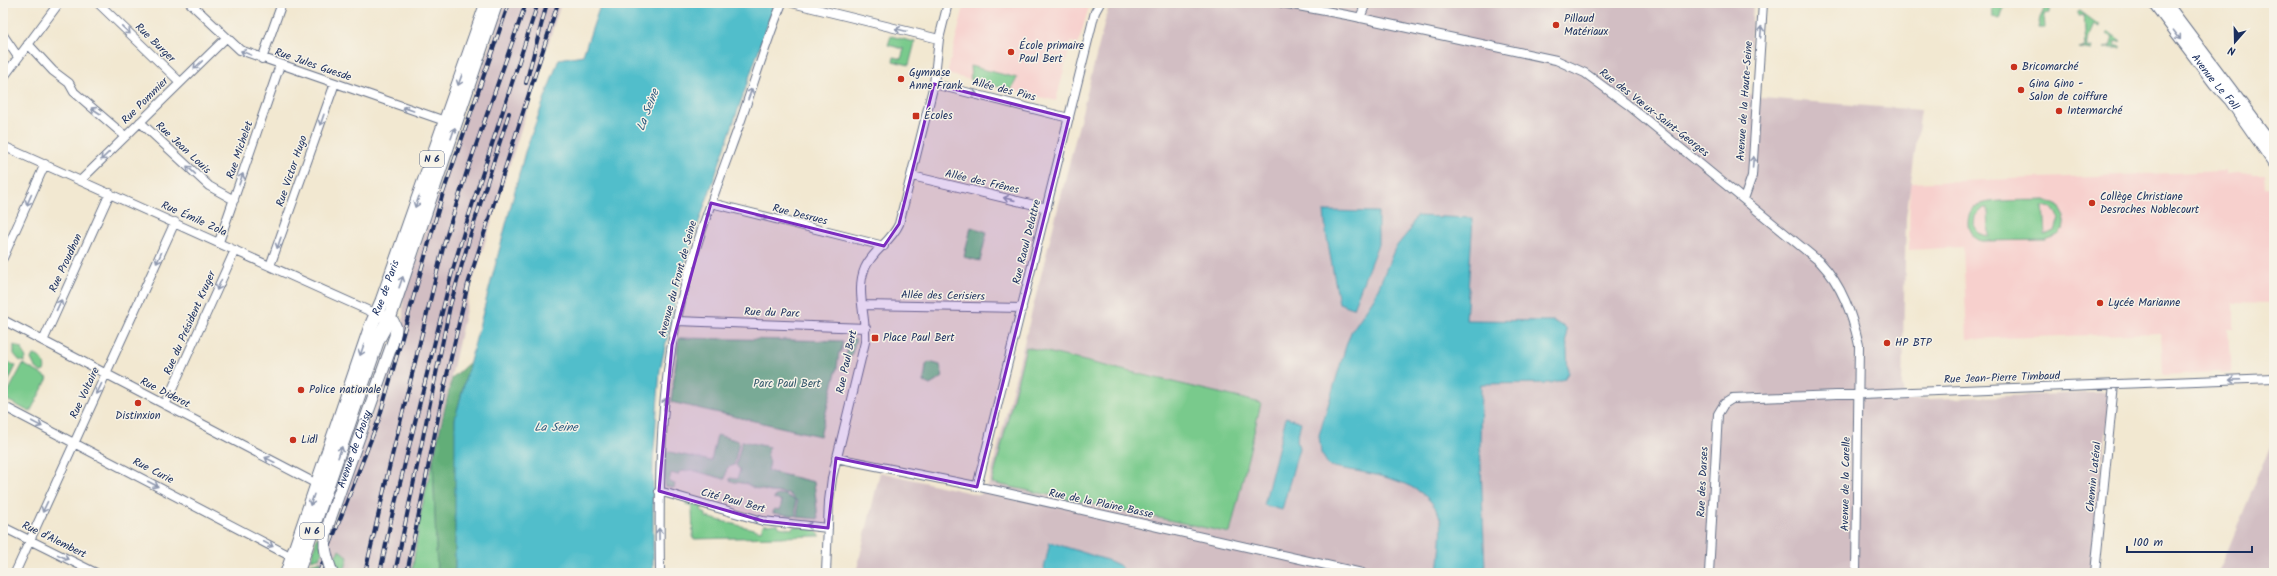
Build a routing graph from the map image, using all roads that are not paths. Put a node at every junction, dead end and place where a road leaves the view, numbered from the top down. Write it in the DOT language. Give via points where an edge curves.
graph roads {
  1 [pos="59,3"];
  2 [pos="98,3"];
  3 [pos="190,3"];
  4 [pos="282,3"];
  5 [pos="487,3"];
  6 [pos="496,3"];
  7 [pos="782,3"];
  8 [pos="792,3"];
  9 [pos="948,3"];
  10 [pos="1100,3"];
  11 [pos="1282,3"];
  12 [pos="1366,3"];
  13 [pos="1763,3"];
  14 [pos="2154,3"];
  15 [pos="2166,3"];
  16 [pos="1360,18"];
  17 [pos="3,35"];
  18 [pos="226,38"];
  19 [pos="939,39"];
  20 [pos="28,44"];
  21 [pos="18,57"];
  22 [pos="262,59"];
  23 [pos="280,65"];
  24 [pos="3,78"];
  25 [pos="180,82"];
  26 [pos="335,83"];
  27 [pos="934,84"];
  28 [pos="1069,118"];
  29 [pos="445,121"];
  30 [pos="140,122"];
  31 [pos="125,136"];
  32 [pos="3,146"];
  33 [pos="2271,149"];
  34 [pos="45,164"];
  35 [pos="912,176"];
  36 [pos="81,180"];
  37 [pos="110,193"];
  38 [pos="1744,199"];
  39 [pos="234,200"];
  40 [pos="711,203"];
  41 [pos="1047,208"];
  42 [pos="175,222"];
  43 [pos="219,242"];
  44 [pos="884,246"];
  45 [pos="235,250"];
  46 [pos="3,258"];
  47 [pos="270,266"];
  48 [pos="863,305"];
  49 [pos="1022,308"];
  50 [pos="376,314"];
  51 [pos="389,319"];
  52 [pos="3,320"];
  53 [pos="677,321"];
  54 [pos="866,328"];
  55 [pos="42,341"];
  56 [pos="106,375"];
  57 [pos="2274,378"];
  58 [pos="2114,384"];
  59 [pos="1858,395"];
  60 [pos="1732,400"];
  61 [pos="165,405"];
  62 [pos="3,406"];
  63 [pos="74,443"];
  64 [pos="836,458"];
  65 [pos="317,484"];
  66 [pos="977,487"];
  67 [pos="659,491"];
  68 [pos="3,527"];
  69 [pos="828,528"];
  70 [pos="29,540"];
  71 [pos="292,557"];
  72 [pos="15,573"];
  73 [pos="96,573"];
  74 [pos="287,573"];
  75 [pos="297,573"];
  76 [pos="332,573"];
  77 [pos="660,573"];
  78 [pos="826,573"];
  79 [pos="1362,573"];
  80 [pos="1708,573"];
  81 [pos="1856,573"];
  82 [pos="2095,573"];
  1 -- 20 [label="street"];
  2 -- 25 [label="street, Rue Burger, one-way"];
  3 -- 18 [label="street, Rue Jules Guesde"];
  4 -- 22 [label="street"];
  5 -- 29 [label="main road, Rue de Paris / N 6, one-way"];
  51 -- 6 [label="main road, Rue de Paris / N 6, one-way"];
  40 -- 7 [label="street, Avenue du Front de Seine, one-way"];
  19 -- 8 [label="street, one-way"];
  9 -- 19 [label="street, Rue Paul Bert"];
  10 -- 28 [label="street, Rue Raoul Delattre" via="1095,12"];
  11 -- 16 [label="street, Rue des Vœux-Saint-Georges"];
  12 -- 16 [label="street"];
  38 -- 13 [label="street, Avenue de la Haute-Seine, one-way" via="1752,176"];
  14 -- 33 [label="main road, Avenue Le Foll, one-way" via="2215,84"];
  15 -- 33 [label="main road, Avenue Le Foll"];
  16 -- 38 [label="street, Rue des Vœux-Saint-Georges" via="1556,60 1571,66 1609,90"];
  17 -- 21 [label="street"];
  22 -- 18 [label="street, Rue Jules Guesde, one-way" via="240,50"];
  18 -- 25 [label="street, Rue Pommier, one-way"];
  19 -- 27 [label="street, Rue Paul Bert"];
  20 -- 21 [label="street"];
  31 -- 20 [label="street, one-way" via="74,92 69,83 53,71"];
  21 -- 24 [label="street"];
  22 -- 23 [label="street, Rue Jules Guesde"];
  23 -- 26 [label="street, Rue Jules Guesde"];
  39 -- 23 [label="street, Rue Michelet, one-way"];
  25 -- 30 [label="street, Rue Pommier"];
  29 -- 26 [label="street, Rue Jules Guesde, one-way"];
  26 -- 47 [label="street, Rue Victor Hugo, one-way"];
  27 -- 28 [label="street, Allée des Pins, one-way"];
  27 -- 35 [label="street, Rue Paul Bert"];
  28 -- 41 [label="street, Rue Raoul Delattre"];
  29 -- 50 [label="main road, Rue de Paris / N 6, one-way"];
  30 -- 31 [label="street, Rue Pommier"];
  39 -- 30 [label="street, Rue Jean Louis, one-way" via="209,186"];
  31 -- 36 [label="street, Rue Pommier, one-way"];
  32 -- 34 [label="street, Rue Émile Zola"];
  34 -- 36 [label="street, Rue Émile Zola"];
  34 -- 46 [label="street, one-way"];
  41 -- 35 [label="street, Allée des Frênes, one-way"];
  35 -- 44 [label="street, Rue Paul Bert" via="899,224"];
  36 -- 37 [label="street, Rue Émile Zola"];
  37 -- 42 [label="street, Rue Émile Zola"];
  55 -- 37 [label="street, Rue Proudhon, one-way"];
  38 -- 59 [label="street, Rue des Vœux-Saint-Georges" via="1820,262 1833,277 1849,310 1859,345"];
  39 -- 43 [label="street, Rue Michelet"];
  40 -- 44 [label="street, Rue Desrues, one-way"];
  53 -- 40 [label="street, Avenue du Front de Seine, one-way" via="688,275"];
  41 -- 49 [label="street, Rue Raoul Delattre"];
  42 -- 43 [label="street, Rue Émile Zola"];
  42 -- 56 [label="street, Rue Voltaire, one-way"];
  43 -- 45 [label="street, Rue Émile Zola"];
  44 -- 48 [label="street, Rue Paul Bert" via="872,256 865,269"];
  45 -- 47 [label="street, Rue Émile Zola"];
  45 -- 61 [label="street, Rue du Président Kruger, one-way"];
  47 -- 50 [label="street, Rue Émile Zola"];
  48 -- 49 [label="street, Allée des Cerisiers"];
  48 -- 54 [label="street, Rue Paul Bert"];
  49 -- 66 [label="street, Rue Raoul Delattre"];
  50 -- 51 [label="main road"];
  50 -- 65 [label="main road, Rue de Paris / N 6, one-way"];
  75 -- 51 [label="main road, Rue de Paris / N 6, one-way" via="378,339"];
  51 -- 76 [label="main road, Avenue de Choisy, bridge" via="394,321 394,336 324,539 324,548"];
  52 -- 55 [label="street, Rue Diderot"];
  53 -- 54 [label="street, Rue du Parc"];
  67 -- 53 [label="street, Avenue du Front de Seine, one-way" via="663,417"];
  54 -- 64 [label="street, Rue Paul Bert" via="865,342"];
  55 -- 56 [label="street, Rue Diderot"];
  56 -- 61 [label="street, Rue Diderot"];
  56 -- 63 [label="street, Rue Voltaire, one-way"];
  57 -- 58 [label="street, Rue Jean-Pierre Timbaud, one-way"];
  58 -- 59 [label="street, Rue Jean-Pierre Timbaud"];
  58 -- 82 [label="street, Chemin Latéral"];
  59 -- 60 [label="street, Rue Jean-Pierre Timbaud"];
  59 -- 81 [label="street, Avenue de la Carelle"];
  60 -- 80 [label="street, Rue des Darses" via="1724,404 1718,414"];
  65 -- 61 [label="street, Rue Diderot, one-way"];
  62 -- 63 [label="street, Rue Curie, one-way"];
  63 -- 70 [label="street, Rue Voltaire, one-way"];
  63 -- 71 [label="street, Rue Curie, one-way"];
  64 -- 66 [label="street, Rue de la Plaine Basse"];
  64 -- 69 [label="street, Rue Paul Bert" via="829,501"];
  65 -- 71 [label="main road, Rue de Paris / N 6, one-way"];
  66 -- 79 [label="street, Rue de la Plaine Basse"];
  69 -- 67 [label="street, Cité Paul Bert, one-way" via="763,521"];
  77 -- 67 [label="street, Avenue du Front de Seine, one-way"];
  68 -- 70 [label="street, Rue d'Alembert"];
  69 -- 78 [label="street, Rue Paul Bert"];
  70 -- 72 [label="street, Rue Voltaire"];
  70 -- 73 [label="street, Rue d'Alembert, one-way"];
  71 -- 74 [label="main road, Rue de Paris / N 6"];
}
